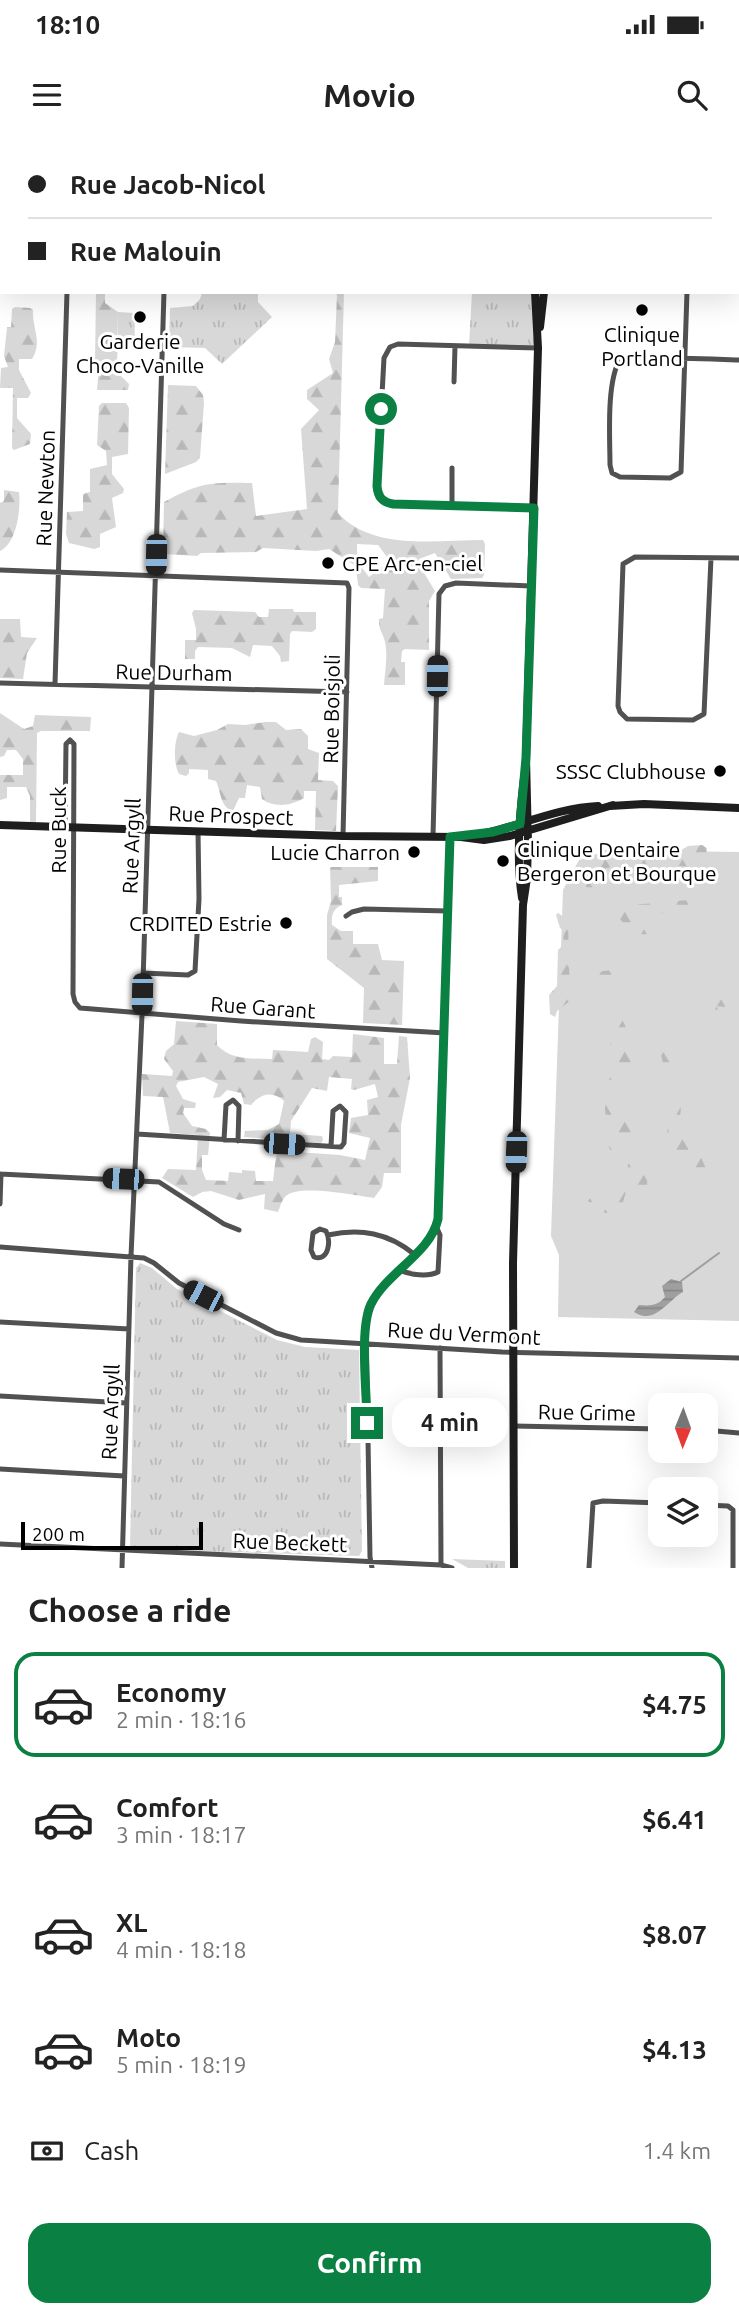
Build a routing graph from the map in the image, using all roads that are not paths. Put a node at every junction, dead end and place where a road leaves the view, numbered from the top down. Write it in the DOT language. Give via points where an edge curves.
graph roads {
  1 [pos="67,294"];
  2 [pos="164,294"];
  3 [pos="535,294"];
  4 [pos="544,294"];
  5 [pos="687,294"];
  6 [pos="538,344"];
  7 [pos="455,346"];
  8 [pos="686,358"];
  9 [pos="739,360"];
  10 [pos="454,382"];
  11 [pos="452,468"];
  12 [pos="452,505"];
  13 [pos="534,508"];
  14 [pos="711,558"];
  15 [pos="739,558"];
  16 [pos="0,570"];
  17 [pos="58,572"];
  18 [pos="156,576"];
  19 [pos="533,586"];
  20 [pos="0,683"];
  21 [pos="55,684"];
  22 [pos="153,687"];
  23 [pos="347,692"];
  24 [pos="739,808"];
  25 [pos="0,825"];
  26 [pos="69,827"];
  27 [pos="524,827"];
  28 [pos="147,830"];
  29 [pos="198,831"];
  30 [pos="343,836"];
  31 [pos="433,837"];
  32 [pos="450,837"];
  33 [pos="448,911"];
  34 [pos="346,916"];
  35 [pos="143,973"];
  36 [pos="80,1008"];
  37 [pos="142,1015"];
  38 [pos="445,1033"];
  39 [pos="137,1134"];
  40 [pos="224,1140"];
  41 [pos="238,1141"];
  42 [pos="331,1146"];
  43 [pos="0,1174"];
  44 [pos="133,1180"];
  45 [pos="0,1204"];
  46 [pos="436,1227"];
  47 [pos="239,1230"];
  48 [pos="328,1235"];
  49 [pos="0,1247"];
  50 [pos="414,1254"];
  51 [pos="131,1256"];
  52 [pos="400,1270"];
  53 [pos="0,1322"];
  54 [pos="129,1329"];
  55 [pos="366,1344"];
  56 [pos="440,1348"];
  57 [pos="514,1352"];
  58 [pos="739,1358"];
  59 [pos="0,1395"];
  60 [pos="126,1403"];
  61 [pos="514,1426"];
  62 [pos="648,1429"];
  63 [pos="718,1431"];
  64 [pos="739,1433"];
  65 [pos="0,1469"];
  66 [pos="124,1476"];
  67 [pos="648,1503"];
  68 [pos="718,1506"];
  69 [pos="0,1544"];
  70 [pos="123,1552"];
  71 [pos="441,1565"];
  72 [pos="370,1566"];
  73 [pos="122,1568"];
  74 [pos="452,1568"];
  75 [pos="514,1568"];
  76 [pos="589,1568"];
  77 [pos="733,1568"];
  1 -- 17 [label="street, Rue Newton"];
  2 -- 18 [label="street, Rue Argyll"];
  3 -- 6 [label="street"];
  4 -- 6 [label="street"];
  5 -- 8 [label="street"];
  6 -- 7 [label="street"];
  6 -- 13 [label="street"];
  7 -- 10 [label="street"];
  7 -- 12 [label="street" via="398,344 386,352 377,486 387,503"];
  8 -- 8 [label="street" via="681,472 670,478 612,473 611,404 620,359"];
  8 -- 9 [label="street"];
  11 -- 12 [label="street"];
  12 -- 13 [label="street"];
  13 -- 19 [label="street"];
  14 -- 14 [label="street" via="626,560 622,568 620,712 627,719 701,718 706,708"];
  14 -- 15 [label="street"];
  16 -- 17 [label="street"];
  17 -- 18 [label="street"];
  17 -- 21 [label="street, Rue Newton"];
  18 -- 22 [label="street, Rue Argyll"];
  18 -- 23 [label="street, Rue Boisjoli" via="347,583"];
  19 -- 27 [label="street"];
  19 -- 31 [label="street" via="456,583 439,594"];
  20 -- 21 [label="street, Rue Durham"];
  21 -- 22 [label="street, Rue Durham"];
  22 -- 23 [label="street, Rue Durham"];
  22 -- 28 [label="street, Rue Argyll"];
  23 -- 30 [label="street, Rue Boisjoli"];
  24 -- 27 [label="street, Rue Prospect" via="613,806"];
  25 -- 26 [label="street, Rue Prospect"];
  26 -- 26 [label="street, Rue Buck" via="74,744 70,740 66,744"];
  26 -- 28 [label="street, Rue Prospect"];
  26 -- 36 [label="street, Rue Buck" via="73,994"];
  27 -- 32 [label="street, Rue Prospect"];
  27 -- 57 [label="street" via="527,878"];
  28 -- 29 [label="street, Rue Prospect"];
  28 -- 35 [label="street, Rue Argyll"];
  29 -- 30 [label="street, Rue Prospect"];
  29 -- 35 [label="street" via="195,971 188,975"];
  30 -- 31 [label="street, Rue Prospect"];
  31 -- 32 [label="street, Rue Prospect"];
  32 -- 33 [label="street"];
  33 -- 34 [label="street" via="364,909"];
  33 -- 38 [label="street"];
  35 -- 37 [label="street, Rue Argyll"];
  36 -- 37 [label="street, Rue Garant"];
  37 -- 38 [label="street, Rue Garant"];
  37 -- 39 [label="street, Rue Argyll"];
  38 -- 46 [label="street"];
  39 -- 40 [label="street"];
  39 -- 44 [label="street, Rue Argyll"];
  40 -- 41 [label="street"];
  40 -- 41 [label="street" via="226,1105 233,1100 239,1106"];
  41 -- 42 [label="street"];
  42 -- 42 [label="street" via="344,1143 346,1112 340,1106 333,1111"];
  43 -- 44 [label="street"];
  43 -- 45 [label="street"];
  44 -- 47 [label="street" via="165,1185"];
  44 -- 51 [label="street, Rue Argyll"];
  46 -- 50 [label="street"];
  46 -- 52 [label="street" via="440,1235 438,1272 408,1274"];
  48 -- 48 [label="street" via="320,1229 313,1233 314,1257 325,1256"];
  48 -- 50 [label="street" via="381,1235"];
  49 -- 51 [label="street, Rue du Vermont"];
  50 -- 52 [label="street"];
  51 -- 54 [label="street, Rue Argyll"];
  51 -- 55 [label="street, Rue du Vermont" via="150,1260 179,1283 285,1337"];
  52 -- 55 [label="street" via="371,1305"];
  53 -- 54 [label="street"];
  54 -- 60 [label="street, Rue Argyll"];
  55 -- 56 [label="street, Rue du Vermont"];
  55 -- 72 [label="street"];
  56 -- 57 [label="street, Rue du Vermont"];
  56 -- 71 [label="street"];
  57 -- 58 [label="street, Rue du Vermont"];
  57 -- 61 [label="street"];
  59 -- 60 [label="street"];
  60 -- 66 [label="street, Rue Argyll"];
  61 -- 62 [label="street, Rue Grime"];
  61 -- 75 [label="street"];
  63 -- 64 [label="street"];
  65 -- 66 [label="street"];
  66 -- 70 [label="street, Rue Argyll"];
  67 -- 76 [label="street" via="593,1503"];
  68 -- 77 [label="street" via="733,1510"];
  69 -- 70 [label="street, Rue Beckett"];
  70 -- 72 [label="street, Rue Beckett"];
  70 -- 73 [label="street, Rue Argyll"];
  71 -- 72 [label="street, Rue Beckett"];
  71 -- 74 [label="street, Rue Beckett"];
}
